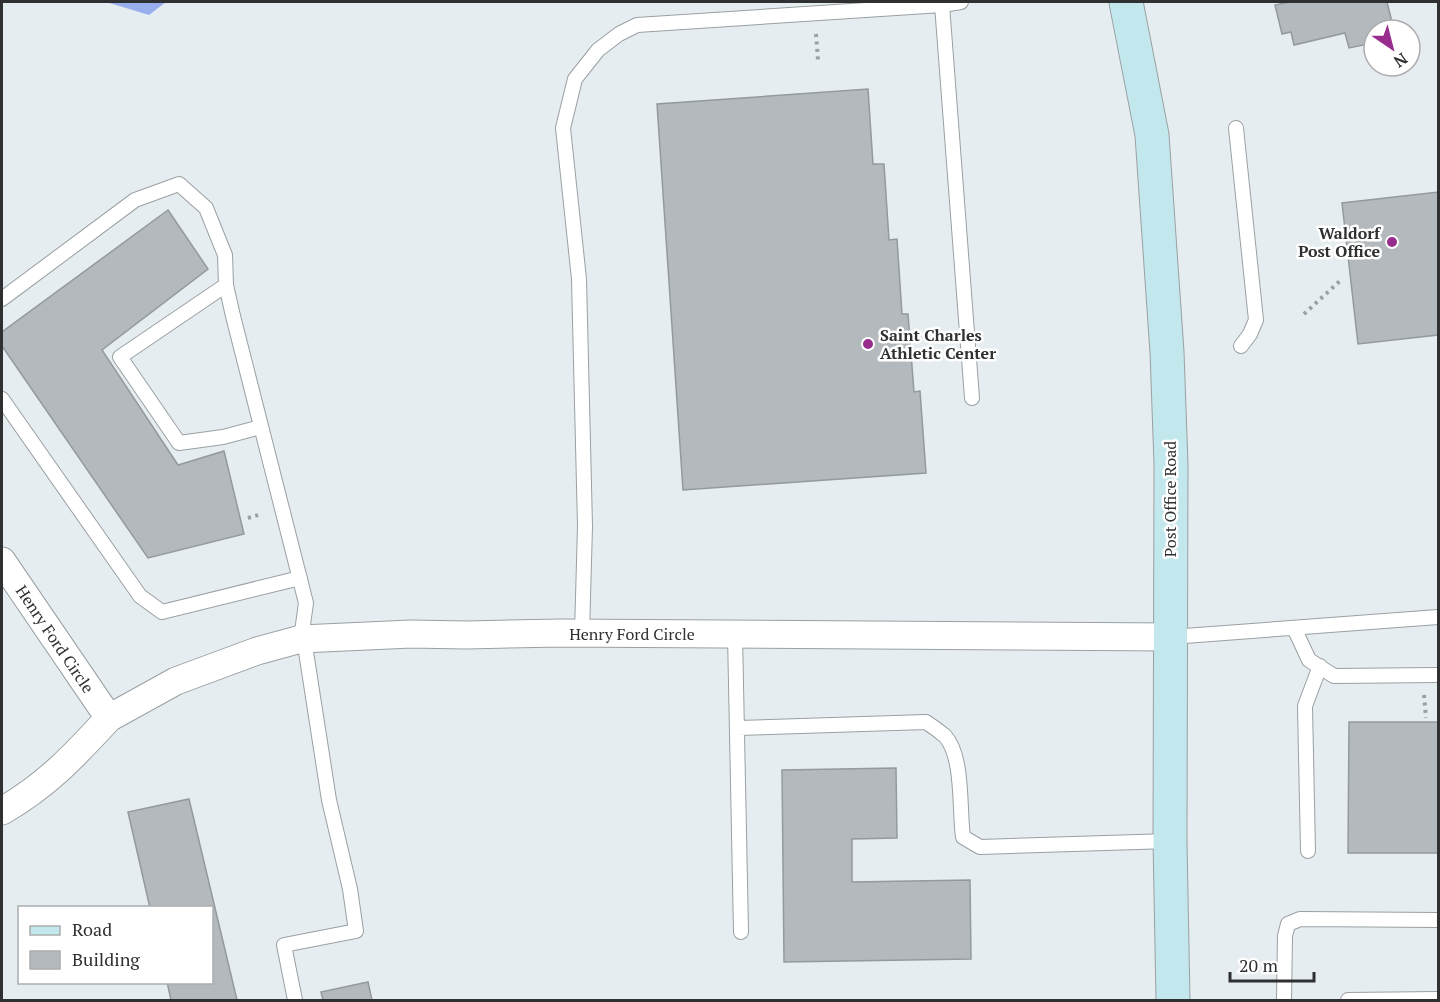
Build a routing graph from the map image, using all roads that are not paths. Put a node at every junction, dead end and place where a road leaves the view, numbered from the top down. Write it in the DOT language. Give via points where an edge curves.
graph roads {
  1 [pos="961,2"];
  2 [pos="1126,2"];
  3 [pos="942,5"];
  4 [pos="1236,128"];
  5 [pos="226,285"];
  6 [pos="2,299"];
  7 [pos="1241,345"];
  8 [pos="972,398"];
  9 [pos="2,399"];
  10 [pos="261,427"];
  11 [pos="2,561"];
  12 [pos="300,578"];
  13 [pos="1438,617"];
  14 [pos="1294,628"];
  15 [pos="582,633"];
  16 [pos="735,634"];
  17 [pos="1171,637"];
  18 [pos="303,639"];
  19 [pos="1320,666"];
  20 [pos="1438,675"];
  21 [pos="109,718"];
  22 [pos="737,728"];
  23 [pos="2,812"];
  24 [pos="1170,841"];
  25 [pos="1308,850"];
  26 [pos="1438,920"];
  27 [pos="741,932"];
  28 [pos="1438,999"];
  29 [pos="296,1000"];
  30 [pos="1173,1000"];
  31 [pos="1284,1000"];
  32 [pos="1348,1000"];
  1 -- 3 [label="lane"];
  2 -- 17 [label="street, Post Office Road" via="1152,135 1167,352"];
  3 -- 8 [label="lane"];
  3 -- 15 [label="lane" via="637,25 598,50 575,79 563,128 579,279 585,526"];
  4 -- 7 [label="lane" via="1256,321"];
  5 -- 6 [label="lane" via="225,255 206,208 179,184 135,200"];
  5 -- 10 [label="lane"];
  5 -- 10 [label="lane" via="120,357 179,443"];
  9 -- 12 [label="lane" via="140,596 162,612"];
  10 -- 12 [label="lane"];
  11 -- 21 [label="street, Henry Ford Circle"];
  12 -- 18 [label="lane" via="306,603"];
  13 -- 14 [label="lane"];
  14 -- 17 [label="lane"];
  14 -- 19 [label="lane" via="1309,660"];
  15 -- 16 [label="street, Henry Ford Circle"];
  15 -- 18 [label="street, Henry Ford Circle"];
  16 -- 17 [label="street, Henry Ford Circle"];
  16 -- 22 [label="lane"];
  17 -- 24 [label="street, Post Office Road"];
  18 -- 21 [label="street, Henry Ford Circle" via="257,651 176,681"];
  18 -- 29 [label="lane" via="329,800 356,931 284,945"];
  19 -- 20 [label="lane" via="1334,676"];
  19 -- 25 [label="lane" via="1305,706"];
  21 -- 23 [label="street, Henry Ford Circle" via="64,766"];
  22 -- 24 [label="lane" via="926,722 946,737 953,752 963,837 980,847"];
  22 -- 27 [label="lane"];
  24 -- 30 [label="street, Post Office Road"];
  26 -- 31 [label="lane" via="1300,919 1288,924"];
  28 -- 32 [label="lane"];
}
